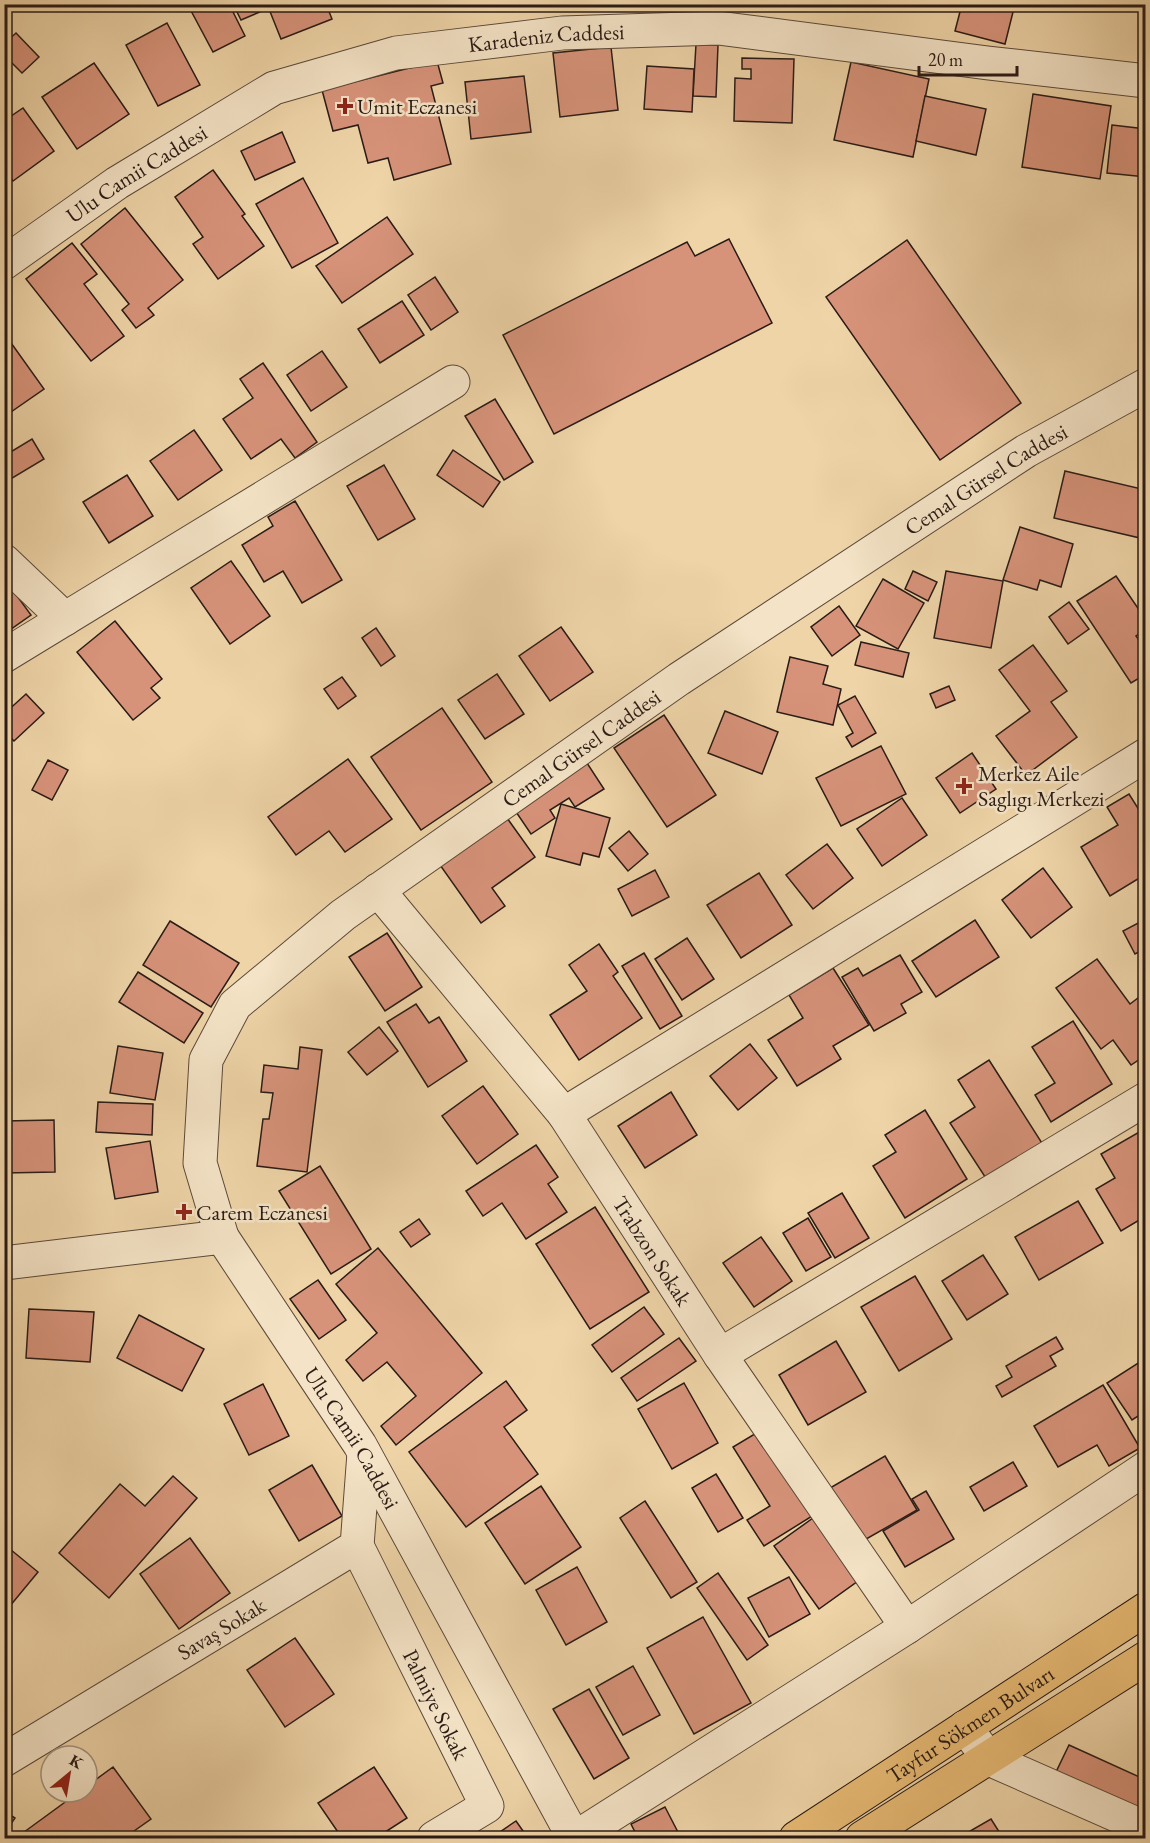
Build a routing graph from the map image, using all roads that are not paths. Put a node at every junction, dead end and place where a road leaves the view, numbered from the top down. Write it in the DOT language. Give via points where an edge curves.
graph roads {
  1 [pos="1146,81"];
  2 [pos="274,88"];
  3 [pos="4,263"];
  4 [pos="453,382"];
  5 [pos="1146,385"];
  6 [pos="4,561"];
  7 [pos="65,619"];
  8 [pos="4,656"];
  9 [pos="1146,755"];
  10 [pos="378,890"];
  11 [pos="1146,1099"];
  12 [pos="564,1114"];
  13 [pos="222,1237"];
  14 [pos="4,1263"];
  15 [pos="720,1355"];
  16 [pos="364,1453"];
  17 [pos="1146,1468"];
  18 [pos="357,1546"];
  19 [pos="1146,1609"];
  20 [pos="907,1627"];
  21 [pos="1146,1658"];
  22 [pos="964,1727"];
  23 [pos="989,1759"];
  24 [pos="4,1760"];
  25 [pos="1146,1828"];
  26 [pos="434,1839"];
  27 [pos="574,1839"];
  28 [pos="796,1839"];
  29 [pos="862,1839"];
  1 -- 2 [label="street, Karadeniz Caddesi" via="718,28 562,33 396,53"];
  2 -- 3 [label="street, Ulu Camii Caddesi" via="117,183"];
  4 -- 7 [label="street"];
  5 -- 10 [label="street, Cemal Gürsel Caddesi" via="1026,451 709,660"];
  6 -- 7 [label="street"];
  7 -- 8 [label="street"];
  9 -- 12 [label="street"];
  10 -- 12 [label="street, Trabzon Sokak"];
  10 -- 13 [label="street, Cemal Gürsel Caddesi" via="235,1005 207,1060 200,1163"];
  11 -- 15 [label="street"];
  12 -- 15 [label="street, Trabzon Sokak"];
  13 -- 14 [label="street"];
  13 -- 16 [label="street, Ulu Camii Caddesi"];
  15 -- 20 [label="street, Trabzon Sokak"];
  16 -- 18 [label="street"];
  16 -- 27 [label="street, Ulu Camii Caddesi"];
  17 -- 20 [label="street"];
  18 -- 24 [label="street, Savaş Sokak"];
  18 -- 26 [label="street, Palmiye Sokak" via="487,1806"];
  19 -- 22 [label="main road, Tayfur Sökmen Bulvarı"];
  20 -- 27 [label="street"];
  21 -- 23 [label="main road, Tayfur Sökmen Bulvarı"];
  22 -- 23 [label="street"];
  22 -- 28 [label="main road, Tayfur Sökmen Bulvarı"];
  23 -- 25 [label="street"];
  23 -- 29 [label="main road, Tayfur Sökmen Bulvarı"];
}
